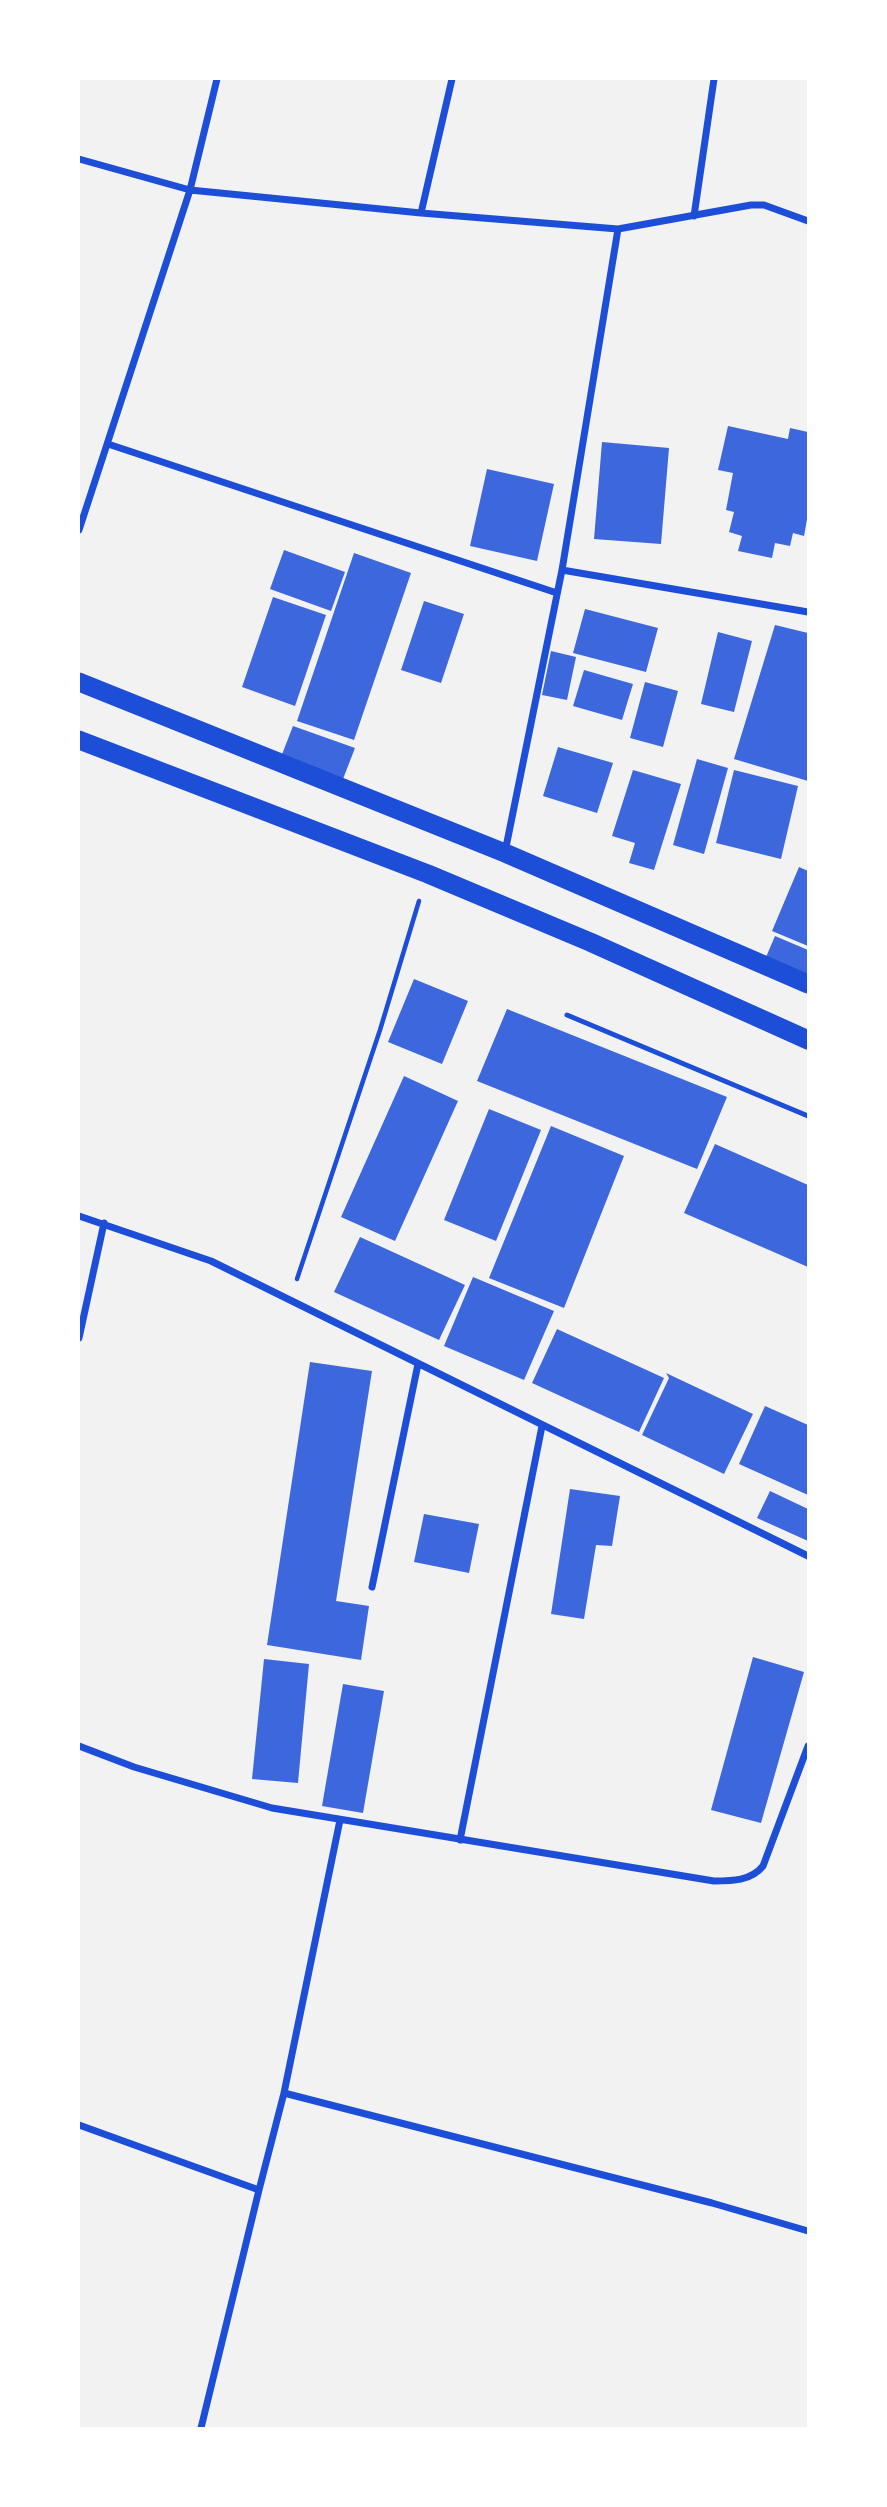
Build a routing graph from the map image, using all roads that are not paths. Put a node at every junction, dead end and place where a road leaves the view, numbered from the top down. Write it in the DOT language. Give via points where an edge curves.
graph roads {
  1 [pos="217,79"];
  2 [pos="452,79"];
  3 [pos="714,79"];
  4 [pos="79,159"];
  5 [pos="190,190"];
  6 [pos="421,214"];
  7 [pos="694,216"];
  8 [pos="808,221"];
  9 [pos="618,229"];
  10 [pos="108,444"];
  11 [pos="79,530"];
  12 [pos="562,569"];
  13 [pos="556,593"];
  14 [pos="808,611"];
  15 [pos="79,682"];
  16 [pos="79,740"];
  17 [pos="505,853"];
  18 [pos="808,984"];
  19 [pos="567,1015"];
  20 [pos="808,1040"];
  21 [pos="808,1116"];
  22 [pos="79,1216"];
  23 [pos="104,1223"];
  24 [pos="79,1338"];
  25 [pos="418,1364"];
  26 [pos="542,1426"];
  27 [pos="808,1556"];
  28 [pos="372,1587"];
  29 [pos="79,1746"];
  30 [pos="808,1746"];
  31 [pos="340,1820"];
  32 [pos="460,1840"];
  33 [pos="284,2093"];
  34 [pos="79,2125"];
  35 [pos="259,2190"];
  36 [pos="808,2231"];
  37 [pos="201,2428"];
  1 -- 5 [label="street"];
  2 -- 6 [label="street"];
  3 -- 7 [label="street"];
  4 -- 5 [label="street"];
  5 -- 6 [label="street"];
  5 -- 10 [label="street"];
  6 -- 9 [label="street"];
  7 -- 8 [label="street" via="764,205"];
  7 -- 9 [label="street"];
  9 -- 12 [label="street"];
  10 -- 11 [label="street"];
  10 -- 13 [label="street"];
  12 -- 13 [label="street"];
  12 -- 14 [label="street"];
  13 -- 17 [label="street"];
  15 -- 17 [label="highway"];
  16 -- 20 [label="highway" via="428,874"];
  17 -- 18 [label="highway"];
  19 -- 21 [label="lane"];
  22 -- 23 [label="street"];
  23 -- 24 [label="street"];
  23 -- 25 [label="street" via="211,1261"];
  25 -- 26 [label="street"];
  25 -- 28 [label="street"];
  26 -- 27 [label="street"];
  26 -- 32 [label="street"];
  29 -- 31 [label="street" via="224,1795"];
  30 -- 32 [label="street" via="766,1860 748,1878 703,1881"];
  31 -- 32 [label="street"];
  31 -- 33 [label="street"];
  33 -- 35 [label="street"];
  33 -- 36 [label="street"];
  34 -- 35 [label="street"];
  35 -- 37 [label="street"];
}
